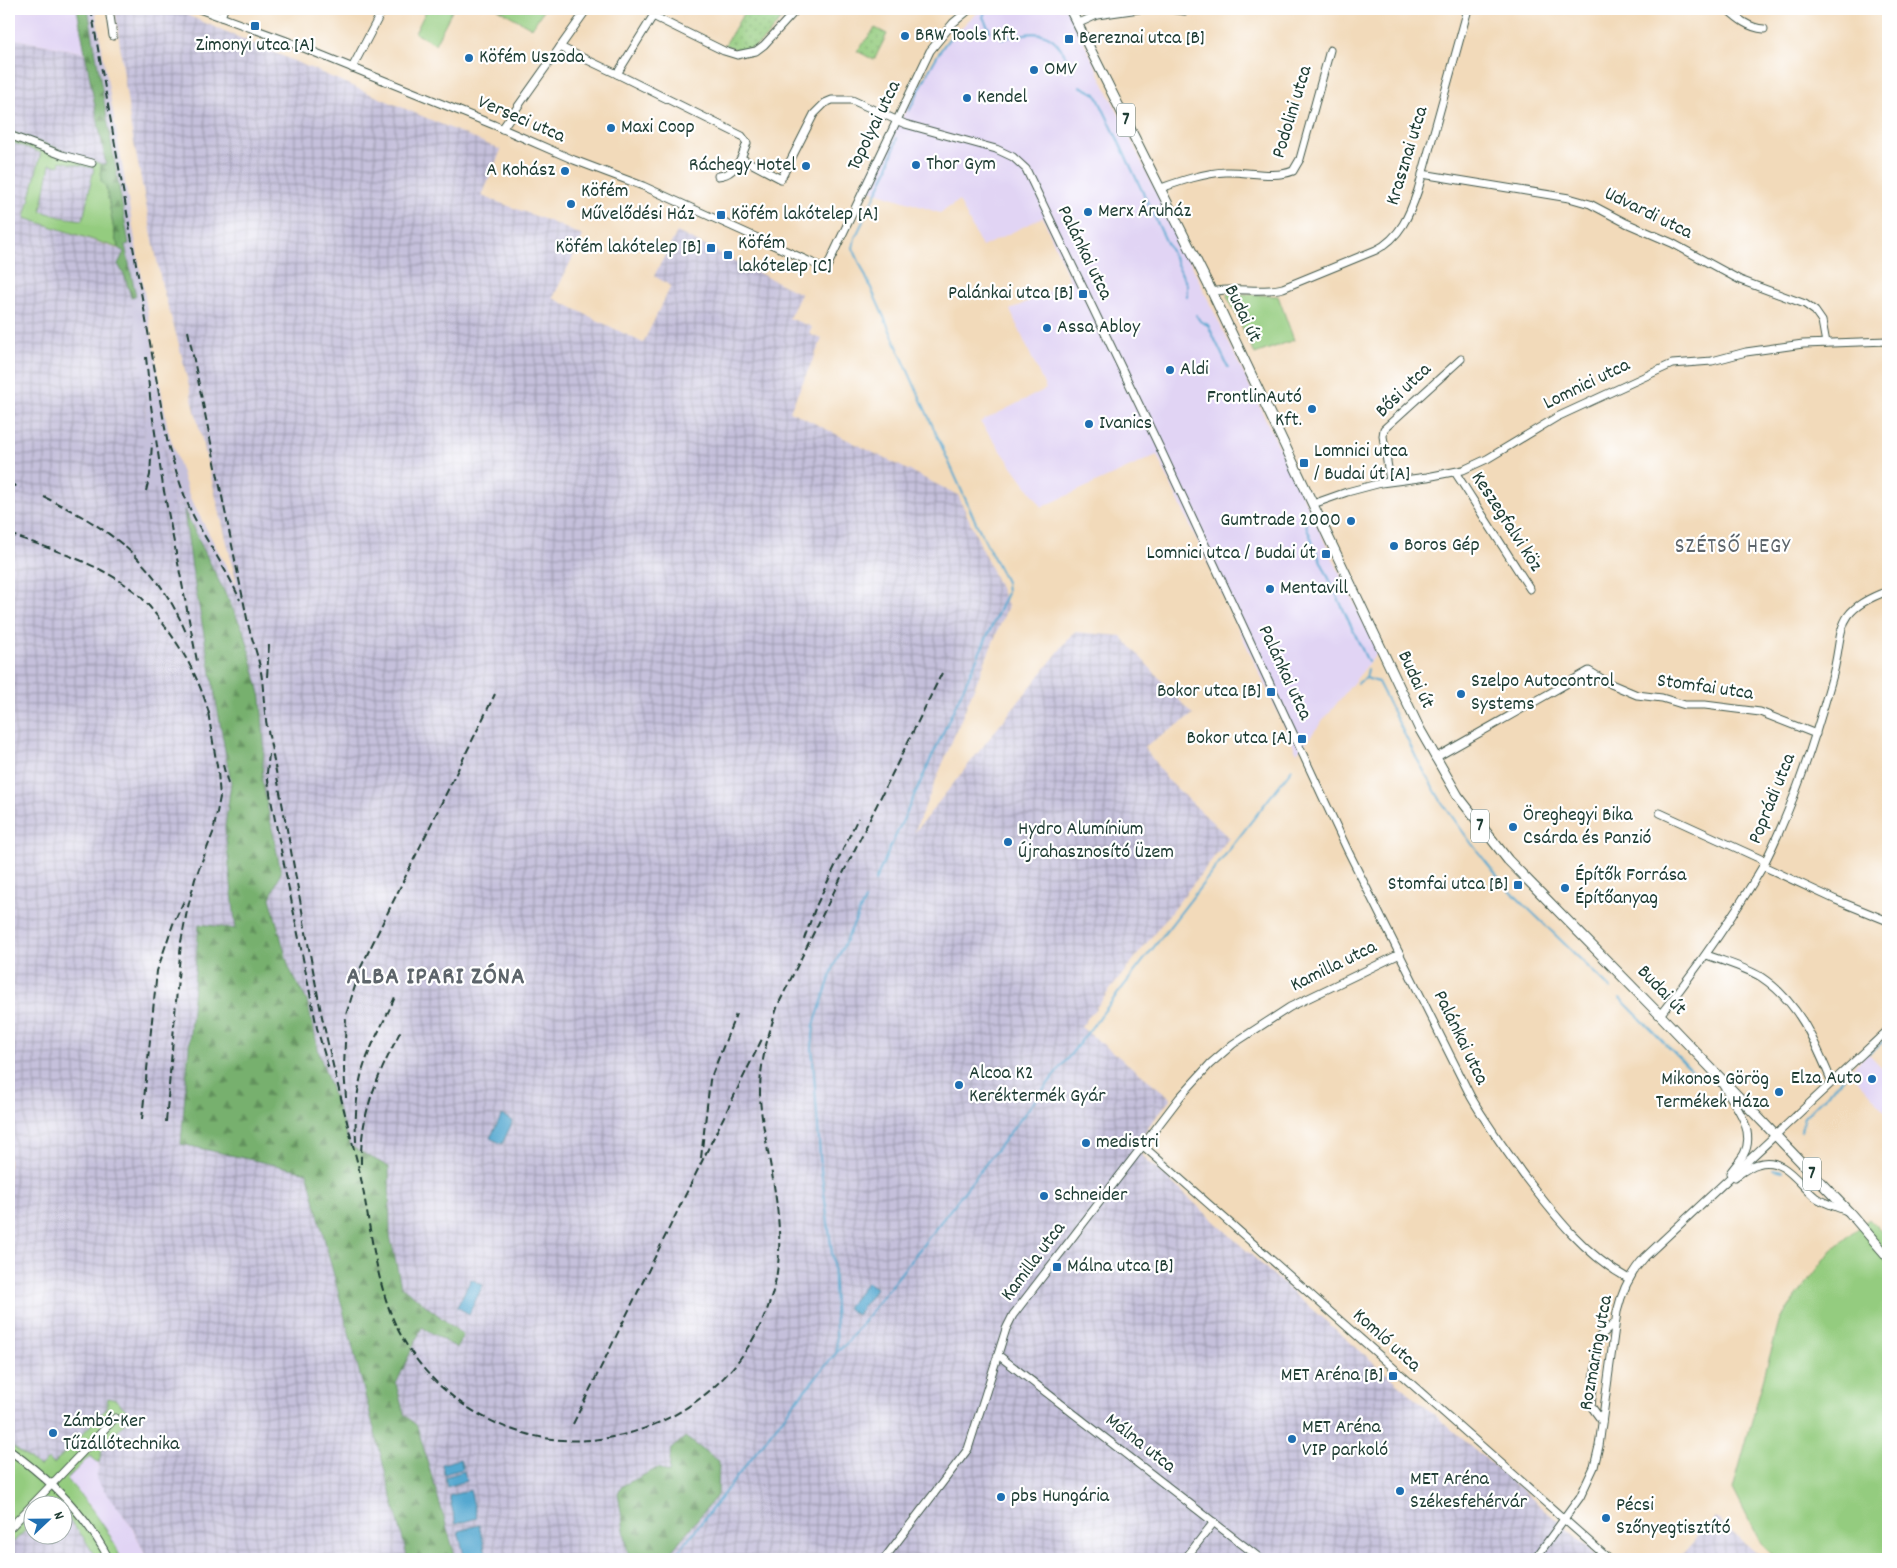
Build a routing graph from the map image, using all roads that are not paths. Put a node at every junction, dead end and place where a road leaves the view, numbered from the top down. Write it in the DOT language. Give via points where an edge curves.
graph roads {
  1 [pos="108,9"];
  2 [pos="199,9"];
  3 [pos="224,9"];
  4 [pos="383,9"];
  5 [pos="588,9"];
  6 [pos="659,9"];
  7 [pos="797,9"];
  8 [pos="970,9"];
  9 [pos="1070,9"];
  10 [pos="1139,9"];
  11 [pos="1169,9"];
  12 [pos="1468,9"];
  13 [pos="1727,9"];
  14 [pos="1185,12"];
  15 [pos="653,16"];
  16 [pos="220,17"];
  17 [pos="1077,24"];
  18 [pos="1764,29"];
  19 [pos="113,36"];
  20 [pos="560,47"];
  21 [pos="1330,50"];
  22 [pos="352,68"];
  23 [pos="617,74"];
  24 [pos="896,120"];
  25 [pos="502,128"];
  26 [pos="9,135"];
  27 [pos="741,158"];
  28 [pos="92,163"];
  29 [pos="1422,174"];
  30 [pos="718,176"];
  31 [pos="1161,188"];
  32 [pos="826,269"];
  33 [pos="1212,292"];
  34 [pos="1888,341"];
  35 [pos="1826,343"];
  36 [pos="1461,359"];
  37 [pos="1455,472"];
  38 [pos="1390,481"];
  39 [pos="1313,504"];
  40 [pos="1530,589"];
  41 [pos="1888,591"];
  42 [pos="1816,734"];
  43 [pos="1435,758"];
  44 [pos="1660,813"];
  45 [pos="1764,864"];
  46 [pos="1888,921"];
  47 [pos="1400,954"];
  48 [pos="1707,954"];
  49 [pos="1660,1015"];
  50 [pos="1888,1030"];
  51 [pos="1715,1072"];
  52 [pos="1832,1082"];
  53 [pos="1775,1136"];
  54 [pos="1142,1145"];
  55 [pos="1723,1183"];
  56 [pos="1850,1213"];
  57 [pos="1888,1257"];
  58 [pos="1629,1279"];
  59 [pos="1615,1323"];
  60 [pos="998,1355"];
  61 [pos="115,1418"];
  62 [pos="1602,1421"];
  63 [pos="9,1450"];
  64 [pos="51,1484"];
  65 [pos="1564,1521"];
  66 [pos="1214,1522"];
  67 [pos="9,1529"];
  68 [pos="1537,1557"];
  69 [pos="109,1559"];
  70 [pos="884,1559"];
  71 [pos="1185,1559"];
  72 [pos="1261,1559"];
  73 [pos="1531,1559"];
  74 [pos="1609,1559"];
  1 -- 19 [label="street"];
  2 -- 16 [label="street, Verseci utca"];
  3 -- 16 [label="street"];
  4 -- 22 [label="street"];
  5 -- 20 [label="street"];
  6 -- 15 [label="street"];
  7 -- 15 [label="street" via="764,45 756,51 737,54 724,52"];
  8 -- 24 [label="street, Topolyai utca" via="936,42"];
  9 -- 17 [label="main road, Budai út / 7"];
  10 -- 17 [label="street" via="1097,15"];
  11 -- 14 [label="street"];
  12 -- 29 [label="street, Krasznai utca"];
  13 -- 18 [label="street" via="1745,24"];
  15 -- 23 [label="street"];
  16 -- 22 [label="street, Verseci utca"];
  17 -- 31 [label="main road, Budai út / 7"];
  20 -- 23 [label="street"];
  20 -- 25 [label="street"];
  21 -- 31 [label="street, Podolini utca" via="1300,159 1293,172 1223,172"];
  22 -- 25 [label="street, Verseci utca"];
  23 -- 27 [label="street" via="742,136 747,143"];
  24 -- 27 [label="street, Palánkai utca" via="852,100 832,100 814,114 781,179"];
  24 -- 32 [label="street, Topolyai utca"];
  24 -- 47 [label="street, Palánkai utca" via="996,149 1013,157 1026,169 1163,453 1348,851"];
  25 -- 32 [label="street, Verseci utca" via="652,190"];
  26 -- 28 [label="street"];
  27 -- 30 [label="street" via="733,170"];
  29 -- 33 [label="street, Krasznai utca" via="1412,206 1397,234 1384,247 1283,288"];
  29 -- 35 [label="street, Udvardi utca" via="1590,204 1740,280 1805,304 1822,321"];
  31 -- 33 [label="main road, Budai út / 7"];
  33 -- 39 [label="main road, Budai út / 7"];
  34 -- 35 [label="street, Lomnici utca"];
  35 -- 37 [label="street, Lomnici utca" via="1762,349 1712,361 1664,366 1556,417 1487,459"];
  36 -- 38 [label="street, Bősi utca" via="1384,429"];
  37 -- 38 [label="street, Lomnici utca"];
  37 -- 40 [label="street, Keszegfalvi köz"];
  38 -- 39 [label="street, Lomnici utca"];
  39 -- 43 [label="main road, Budai út / 7"];
  41 -- 42 [label="street, Poprádi utca" via="1866,600 1851,610 1846,618"];
  42 -- 43 [label="street, Stomfai utca" via="1760,712 1685,705 1637,694 1589,671"];
  42 -- 45 [label="street, Poprádi utca" via="1800,784"];
  43 -- 49 [label="main road, Budai út / 7" via="1466,807 1508,860"];
  44 -- 45 [label="street"];
  45 -- 46 [label="street" via="1842,903"];
  45 -- 48 [label="street, Poprádi utca"];
  47 -- 54 [label="street, Kamilla utca" via="1290,1007 1233,1044 1194,1080"];
  47 -- 58 [label="street, Palánkai utca" via="1458,1073 1494,1136 1580,1243 1600,1261"];
  48 -- 49 [label="street, Poprádi utca"];
  48 -- 52 [label="street" via="1761,977 1776,988 1812,1033"];
  49 -- 51 [label="main road, Budai út / 7"];
  50 -- 52 [label="street, Rozmaring utca"];
  51 -- 53 [label="main road, Budai út / 7"];
  51 -- 55 [label="street" via="1745,1123 1748,1136 1742,1157"];
  52 -- 53 [label="street, Rozmaring utca"];
  53 -- 55 [label="street, Rozmaring utca"];
  53 -- 56 [label="main road, Budai út / 7"];
  54 -- 60 [label="street, Kamilla utca" via="1018,1309 1006,1329"];
  54 -- 65 [label="street, Komló utca"];
  55 -- 56 [label="street" via="1755,1165 1775,1163 1786,1169 1816,1198"];
  55 -- 58 [label="street, Rozmaring utca" via="1645,1257"];
  56 -- 57 [label="main road, Budai út / 7"];
  58 -- 59 [label="street, Rozmaring utca"];
  59 -- 62 [label="street, Rozmaring utca"];
  59 -- 62 [label="street" via="1599,1337 1591,1406"];
  60 -- 66 [label="street, Málna utca"];
  60 -- 70 [label="street, Kamilla utca" via="968,1448"];
  61 -- 64 [label="street"];
  62 -- 65 [label="street, Rozmaring utca" via="1591,1475"];
  63 -- 64 [label="street"];
  64 -- 67 [label="street"];
  64 -- 69 [label="street" via="85,1522"];
  65 -- 68 [label="street, Rozmaring utca"];
  65 -- 74 [label="street, Komló utca"];
  66 -- 71 [label="street"];
  66 -- 72 [label="street, Málna utca"];
  68 -- 73 [label="street"];
}
